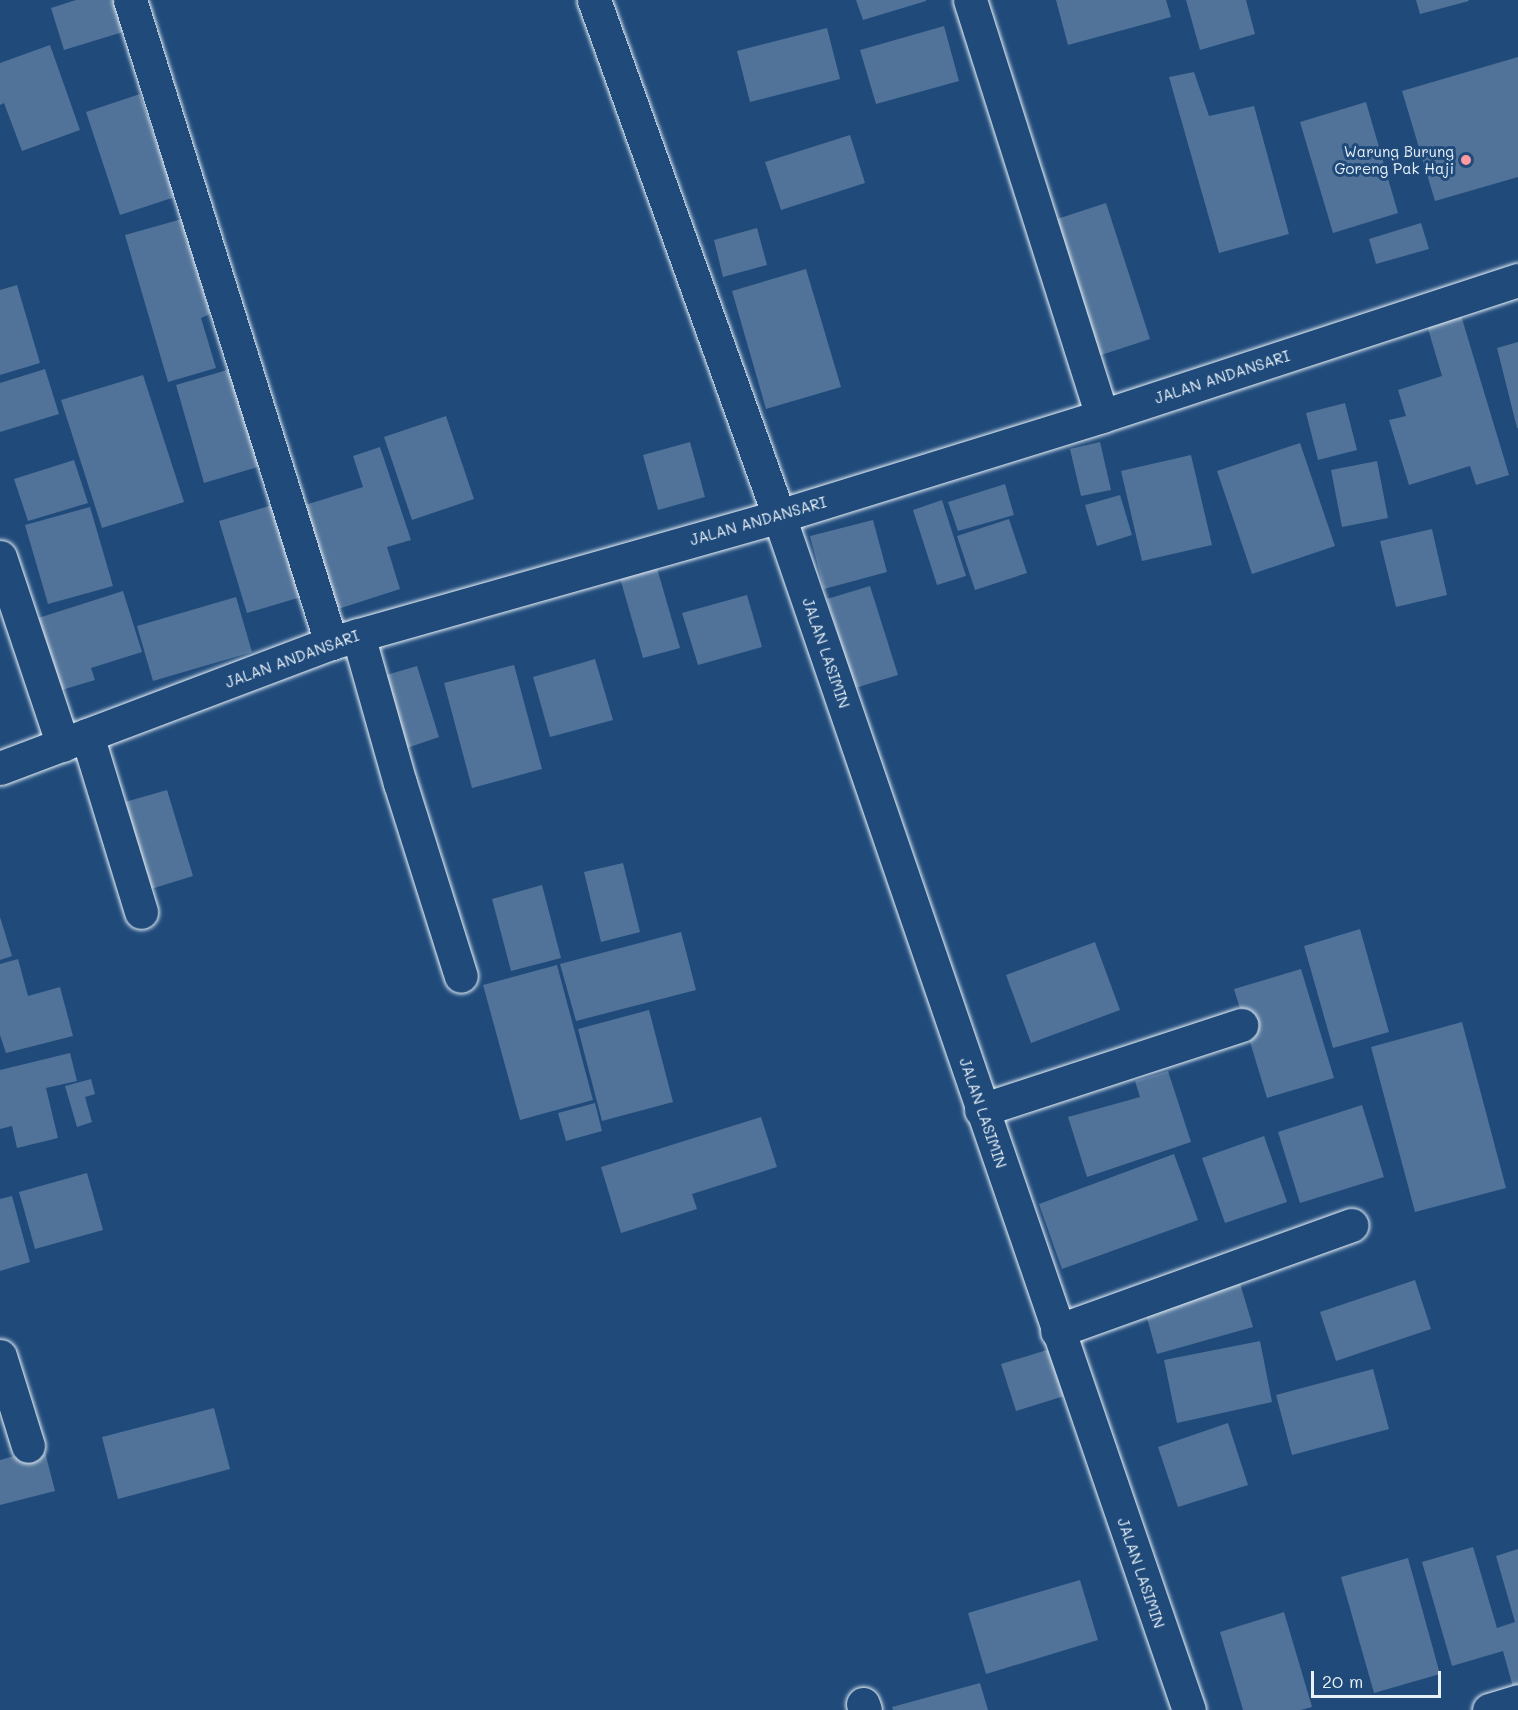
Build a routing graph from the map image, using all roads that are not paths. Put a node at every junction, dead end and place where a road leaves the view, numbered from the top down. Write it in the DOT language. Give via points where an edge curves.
graph roads {
  1 [pos="130,0"];
  2 [pos="594,0"];
  3 [pos="970,0"];
  4 [pos="1518,280"];
  5 [pos="1102,416"];
  6 [pos="779,516"];
  7 [pos="0,556"];
  8 [pos="344,639"];
  9 [pos="75,740"];
  10 [pos="0,768"];
  11 [pos="141,912"];
  12 [pos="461,976"];
  13 [pos="1241,1025"];
  14 [pos="981,1110"];
  15 [pos="1352,1226"];
  16 [pos="1057,1331"];
  17 [pos="0,1356"];
  18 [pos="28,1446"];
  19 [pos="1518,1701"];
  20 [pos="1189,1710"];
  21 [pos="1489,1710"];
  1 -- 8 [label="street"];
  2 -- 6 [label="street, JALAN LASIMIN"];
  3 -- 5 [label="street"];
  4 -- 5 [label="street, JALAN ANDANSARI"];
  5 -- 6 [label="street, JALAN ANDANSARI"];
  6 -- 8 [label="street, JALAN ANDANSARI"];
  6 -- 14 [label="street, JALAN LASIMIN"];
  7 -- 9 [label="street"];
  8 -- 9 [label="street, JALAN ANDANSARI"];
  8 -- 12 [label="street" via="400,783"];
  9 -- 10 [label="street, JALAN ANDANSARI"];
  9 -- 11 [label="street"];
  13 -- 14 [label="street"];
  14 -- 16 [label="street, JALAN LASIMIN"];
  15 -- 16 [label="street"];
  16 -- 20 [label="street, JALAN LASIMIN"];
  17 -- 18 [label="street"];
  19 -- 21 [label="street"];
}
